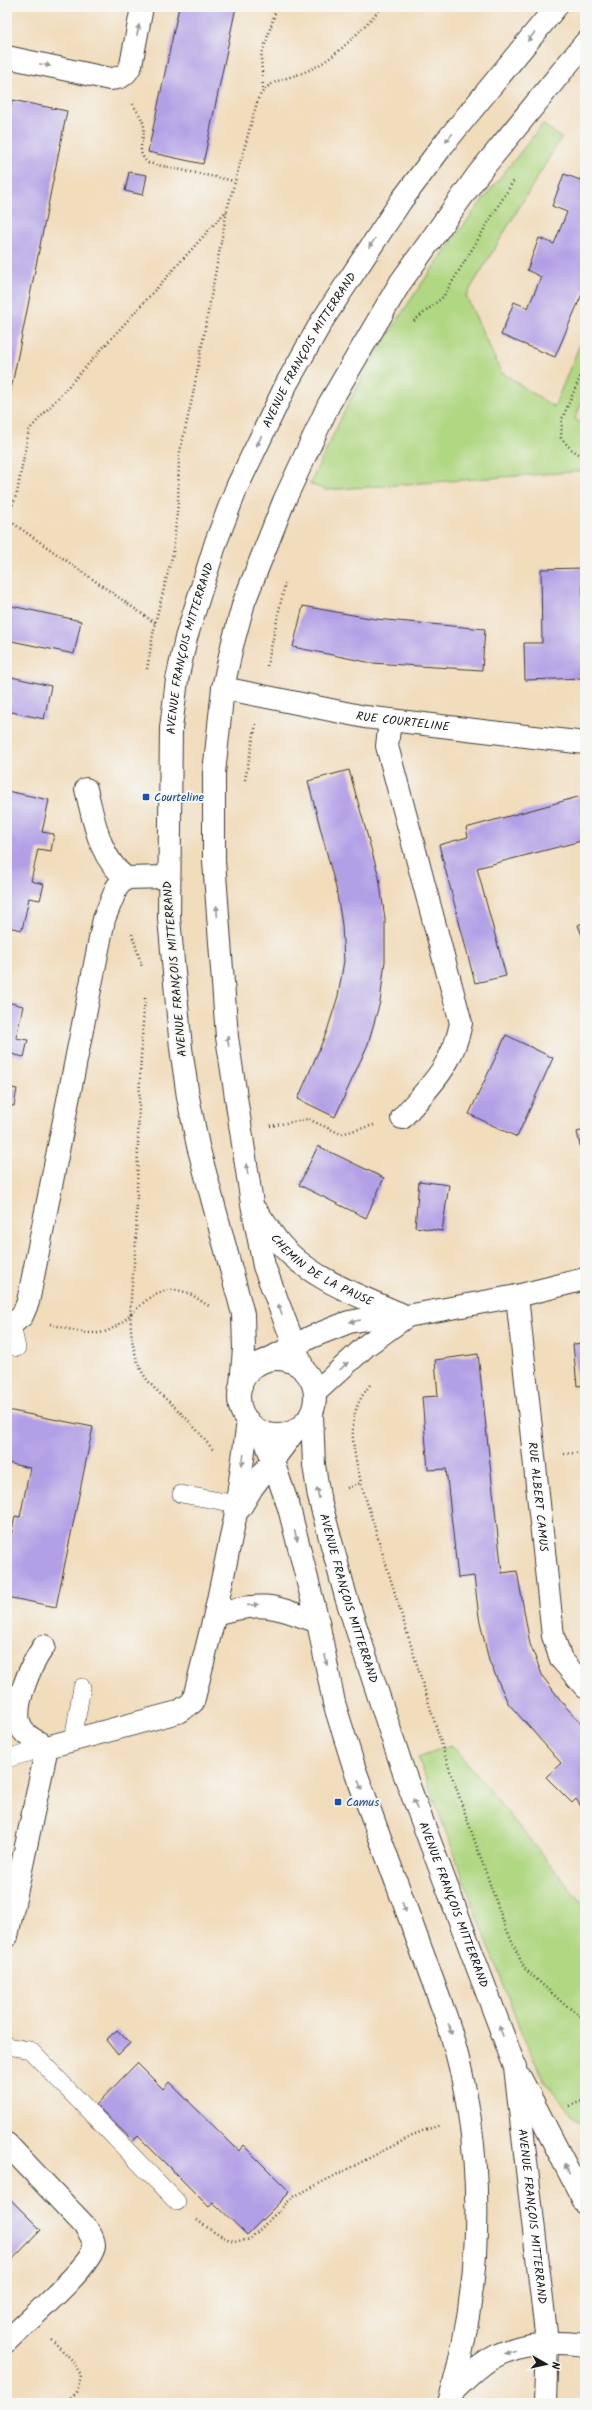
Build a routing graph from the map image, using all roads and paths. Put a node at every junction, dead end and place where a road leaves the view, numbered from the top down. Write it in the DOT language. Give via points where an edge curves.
graph roads {
  1 [pos="142,7"];
  2 [pos="277,7"];
  3 [pos="382,7"];
  4 [pos="556,7"];
  5 [pos="585,43"];
  6 [pos="7,57"];
  7 [pos="119,78"];
  8 [pos="263,88"];
  9 [pos="517,173"];
  10 [pos="234,181"];
  11 [pos="227,210"];
  12 [pos="413,322"];
  13 [pos="585,366"];
  14 [pos="585,458"];
  15 [pos="7,520"];
  16 [pos="285,582"];
  17 [pos="155,623"];
  18 [pos="147,672"];
  19 [pos="223,688"];
  20 [pos="261,697"];
  21 [pos="390,721"];
  22 [pos="585,743"];
  23 [pos="245,788"];
  24 [pos="86,789"];
  25 [pos="168,877"];
  26 [pos="126,878"];
  27 [pos="131,927"];
  28 [pos="144,972"];
  29 [pos="146,992"];
  30 [pos="402,1118"];
  31 [pos="242,1131"];
  32 [pos="252,1204"];
  33 [pos="585,1279"];
  34 [pos="517,1296"];
  35 [pos="215,1310"];
  36 [pos="130,1316"];
  37 [pos="407,1316"];
  38 [pos="14,1323"];
  39 [pos="294,1345"];
  40 [pos="17,1348"];
  41 [pos="267,1360"];
  42 [pos="303,1368"];
  43 [pos="371,1384"];
  44 [pos="241,1385"];
  45 [pos="316,1392"];
  46 [pos="312,1415"];
  47 [pos="255,1427"];
  48 [pos="294,1432"];
  49 [pos="218,1457"];
  50 [pos="272,1459"];
  51 [pos="181,1494"];
  52 [pos="236,1511"];
  53 [pos="215,1614"];
  54 [pos="318,1622"];
  55 [pos="44,1646"];
  56 [pos="82,1687"];
  57 [pos="585,1687"];
  58 [pos="73,1740"];
  59 [pos="46,1747"];
  60 [pos="7,1759"];
  61 [pos="7,1936"];
  62 [pos="585,2019"];
  63 [pos="7,2046"];
  64 [pos="515,2067"];
  65 [pos="585,2100"];
  66 [pos="565,2107"];
  67 [pos="445,2125"];
  68 [pos="7,2144"];
  69 [pos="177,2202"];
  70 [pos="585,2203"];
  71 [pos="29,2318"];
  72 [pos="7,2341"];
  73 [pos="547,2342"];
  74 [pos="585,2345"];
  75 [pos="452,2399"];
  76 [pos="64,2403"];
  77 [pos="545,2403"];
  7 -- 1 [label="street, one-way" via="127,74 131,65"];
  2 -- 8 [label="path" via="261,57"];
  3 -- 8 [label="path" via="324,62"];
  4 -- 25 [label="street, AVENUE FRANÇOIS MITTERRAND, one-way" via="443,145 360,260 288,383 238,487 198,598 177,680 171,728"];
  5 -- 19 [label="street" via="479,173 400,282 329,404 284,501 244,602"];
  6 -- 7 [label="street, one-way" via="110,79"];
  7 -- 10 [label="path" via="144,126 140,149 142,158 148,163"];
  8 -- 10 [label="path"];
  9 -- 12 [label="path" via="443,297"];
  10 -- 11 [label="path"];
  11 -- 15 [label="path" via="29,430 17,493"];
  11 -- 17 [label="path" via="179,456 173,553"];
  13 -- 14 [label="path" via="562,419 562,438 571,449"];
  15 -- 17 [label="path"];
  16 -- 20 [label="path"];
  17 -- 18 [label="path"];
  19 -- 20 [label="street, RUE COURTELINE"];
  31 -- 19 [label="street, one-way" via="227,1037 214,862 214,773"];
  20 -- 21 [label="street, RUE COURTELINE"];
  20 -- 23 [label="path"];
  21 -- 22 [label="street, RUE COURTELINE"];
  21 -- 30 [label="street" via="387,746 461,1023 443,1072"];
  24 -- 26 [label="street" via="103,847 115,870"];
  25 -- 26 [label="street"];
  25 -- 44 [label="street, AVENUE FRANÇOIS MITTERRAND" via="175,997 188,1097 198,1146 243,1314"];
  26 -- 38 [label="street" via="117,887 104,919 28,1302"];
  27 -- 28 [label="path"];
  29 -- 36 [label="path" via="141,1046 136,1241"];
  30 -- 31 [label="path" via="342,1134 308,1119"];
  32 -- 31 [label="street, one-way"];
  32 -- 37 [label="street, CHEMIN DE LA PAUSE" via="277,1241 293,1256 360,1297"];
  39 -- 32 [label="street, one-way" via="264,1266"];
  33 -- 34 [label="street, CHEMIN DE LA PAUSE"];
  34 -- 37 [label="street, CHEMIN DE LA PAUSE"];
  34 -- 57 [label="street, RUE ALBERT CAMUS" via="553,1636 561,1659"];
  35 -- 36 [label="path" via="186,1292 173,1289 159,1291 147,1298"];
  36 -- 38 [label="path" via="116,1327 102,1332"];
  36 -- 49 [label="path" via="138,1365 149,1383 203,1437"];
  37 -- 39 [label="street, CHEMIN DE LA PAUSE, one-way" via="377,1317 349,1322"];
  45 -- 37 [label="street, CHEMIN DE LA PAUSE, one-way" via="367,1345"];
  38 -- 40 [label="lane"];
  39 -- 41 [label="street, CHEMIN DE LA PAUSE"];
  39 -- 42 [label="street"];
  41 -- 42 [label="street" via="280,1358 292,1361"];
  41 -- 44 [label="street" via="256,1365"];
  42 -- 45 [label="street"];
  43 -- 62 [label="path" via="359,1402 352,1441 361,1483 446,1759 503,1921 524,1968 565,2005"];
  44 -- 47 [label="street" via="241,1410"];
  45 -- 46 [label="street"];
  46 -- 48 [label="street"];
  64 -- 46 [label="street, AVENUE FRANÇOIS MITTERRAND, one-way" via="404,1773 346,1597 319,1497 314,1465"];
  47 -- 48 [label="street" via="283,1435"];
  47 -- 50 [label="street"];
  47 -- 52 [label="street, one-way"];
  48 -- 50 [label="street"];
  50 -- 52 [label="street"];
  50 -- 54 [label="street, one-way" via="289,1508"];
  51 -- 52 [label="lane"];
  52 -- 53 [label="street"];
  53 -- 54 [label="street, one-way" via="262,1604"];
  53 -- 58 [label="street" via="193,1702 186,1708"];
  54 -- 75 [label="street, one-way" via="334,1703 355,1770 446,2017 458,2053 465,2088 476,2179 478,2226 475,2273"];
  55 -- 59 [label="street" via="26,1679 18,1711 19,1721 25,1733"];
  56 -- 58 [label="lane"];
  58 -- 59 [label="street"];
  59 -- 60 [label="lane"];
  59 -- 61 [label="street"];
  63 -- 69 [label="lane" via="30,2050"];
  70 -- 64 [label="street, one-way"];
  64 -- 73 [label="street, AVENUE FRANÇOIS MITTERRAND"];
  65 -- 66 [label="path"];
  67 -- 69 [label="path" via="422,2131 293,2197 250,2239 241,2242 220,2236 192,2217"];
  68 -- 71 [label="street" via="85,2226 92,2235 94,2245 86,2265"];
  71 -- 72 [label="street"];
  71 -- 76 [label="path" via="72,2360 80,2375 76,2392"];
  73 -- 74 [label="street"];
  73 -- 75 [label="street, one-way" via="521,2348 483,2364"];
  73 -- 77 [label="street, AVENUE FRANÇOIS MITTERRAND"];
}
